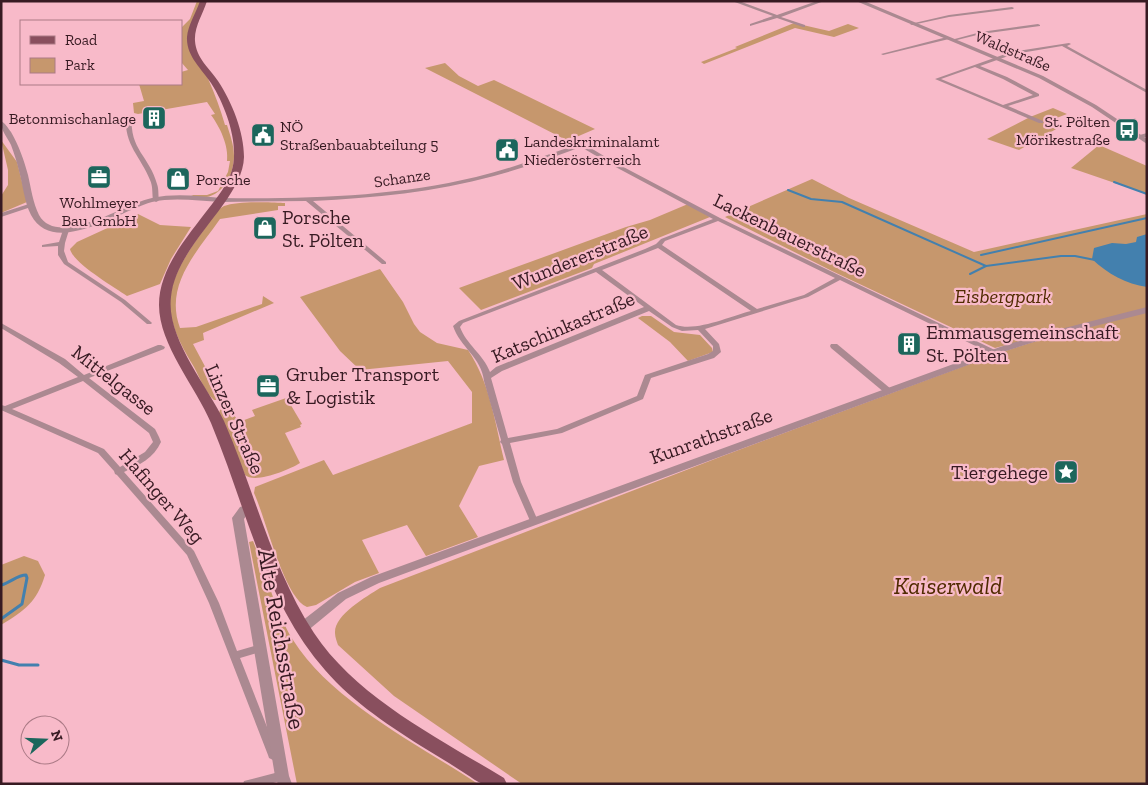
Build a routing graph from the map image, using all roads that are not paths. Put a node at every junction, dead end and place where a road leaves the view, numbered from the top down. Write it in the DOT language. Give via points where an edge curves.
graph roads {
  1 [pos="204,1"];
  2 [pos="734,1"];
  3 [pos="822,1"];
  4 [pos="859,1"];
  5 [pos="1012,8"];
  6 [pos="778,16"];
  7 [pos="912,24"];
  8 [pos="752,25"];
  9 [pos="1038,25"];
  10 [pos="804,26"];
  11 [pos="950,39"];
  12 [pos="1070,44"];
  13 [pos="1063,45"];
  14 [pos="883,54"];
  15 [pos="997,57"];
  16 [pos="976,66"];
  17 [pos="1147,92"];
  18 [pos="1004,106"];
  19 [pos="129,117"];
  20 [pos="1041,122"];
  21 [pos="1,123"];
  22 [pos="1147,135"];
  23 [pos="1139,136"];
  24 [pos="574,140"];
  25 [pos="1147,142"];
  26 [pos="581,145"];
  27 [pos="156,200"];
  28 [pos="221,200"];
  29 [pos="308,200"];
  30 [pos="32,204"];
  31 [pos="1,215"];
  32 [pos="718,218"];
  33 [pos="66,230"];
  34 [pos="61,244"];
  35 [pos="658,245"];
  36 [pos="44,246"];
  37 [pos="384,263"];
  38 [pos="598,270"];
  39 [pos="839,278"];
  40 [pos="649,308"];
  41 [pos="1147,310"];
  42 [pos="756,311"];
  43 [pos="149,323"];
  44 [pos="1,325"];
  45 [pos="700,328"];
  46 [pos="834,346"];
  47 [pos="161,347"];
  48 [pos="995,352"];
  49 [pos="489,376"];
  50 [pos="84,377"];
  51 [pos="888,391"];
  52 [pos="3,408"];
  53 [pos="504,442"];
  54 [pos="118,472"];
  55 [pos="250,508"];
  56 [pos="534,521"];
  57 [pos="302,628"];
  58 [pos="261,648"];
  59 [pos="234,656"];
  60 [pos="283,780"];
  61 [pos="248,784"];
  62 [pos="498,784"];
  1 -- 28 [label="main road, Linzer Straße" via="192,29 191,44 195,56 222,96 239,154 235,174"];
  2 -- 6 [label="street"];
  3 -- 6 [label="street"];
  4 -- 7 [label="street, Waldstraße"];
  5 -- 7 [label="street"];
  6 -- 8 [label="street"];
  6 -- 10 [label="street"];
  7 -- 11 [label="street, Waldstraße"];
  9 -- 11 [label="street"];
  11 -- 14 [label="street"];
  11 -- 15 [label="street, Waldstraße"];
  12 -- 13 [label="street"];
  13 -- 15 [label="street"];
  13 -- 17 [label="street"];
  15 -- 16 [label="street"];
  15 -- 23 [label="street, Waldstraße" via="1078,96"];
  16 -- 18 [label="street" via="1037,95"];
  16 -- 18 [label="street" via="938,79"];
  18 -- 20 [label="street"];
  19 -- 27 [label="street" via="131,143 154,182"];
  21 -- 30 [label="street" via="19,155"];
  22 -- 23 [label="street"];
  23 -- 25 [label="street, Waldstraße"];
  24 -- 26 [label="street, Lackenbauerstraße"];
  26 -- 29 [label="street, Schanze" via="462,182 383,195"];
  26 -- 32 [label="street, Lackenbauerstraße"];
  27 -- 28 [label="street"];
  27 -- 33 [label="street" via="89,225"];
  28 -- 29 [label="street, Schanze"];
  28 -- 55 [label="main road, Linzer Straße" via="175,267 167,289 165,313 174,343 218,423"];
  29 -- 37 [label="street"];
  30 -- 31 [label="street"];
  30 -- 33 [label="street" via="42,225"];
  32 -- 35 [label="street, Wundererstraße" via="663,240"];
  32 -- 39 [label="street, Lackenbauerstraße"];
  33 -- 34 [label="street"];
  34 -- 36 [label="street"];
  34 -- 43 [label="street" via="60,252 66,263 124,301"];
  35 -- 38 [label="street, Wundererstraße"];
  35 -- 42 [label="street"];
  38 -- 40 [label="street"];
  38 -- 49 [label="street, Wundererstraße" via="456,326"];
  39 -- 42 [label="street" via="806,296"];
  39 -- 48 [label="street, Lackenbauerstraße"];
  40 -- 45 [label="street" via="674,326"];
  40 -- 49 [label="street, Katschinkastraße" via="499,369"];
  41 -- 48 [label="street, Kunrathstraße"];
  42 -- 45 [label="street"];
  44 -- 50 [label="street, Mittelgasse"];
  45 -- 53 [label="street" via="718,352 648,377 640,397 559,431"];
  46 -- 51 [label="street"];
  47 -- 50 [label="street"];
  48 -- 51 [label="street, Kunrathstraße"];
  49 -- 53 [label="street"];
  50 -- 52 [label="street"];
  50 -- 54 [label="street, Mittelgasse" via="152,431 156,438 156,446"];
  51 -- 56 [label="street, Kunrathstraße"];
  52 -- 54 [label="street, Hafinger Weg" via="101,452"];
  53 -- 56 [label="street"];
  54 -- 59 [label="street, Hafinger Weg" via="191,553"];
  55 -- 57 [label="main road, Linzer Straße"];
  55 -- 58 [label="street, Alte Reichsstraße" via="238,518"];
  56 -- 57 [label="street, Kunrathstraße" via="357,587"];
  57 -- 62 [label="main road, Linzer Straße" via="327,661 373,704"];
  58 -- 59 [label="street"];
  58 -- 60 [label="street, Alte Reichsstraße"];
  59 -- 60 [label="street, Hafinger Weg"];
  60 -- 61 [label="street"];
}
